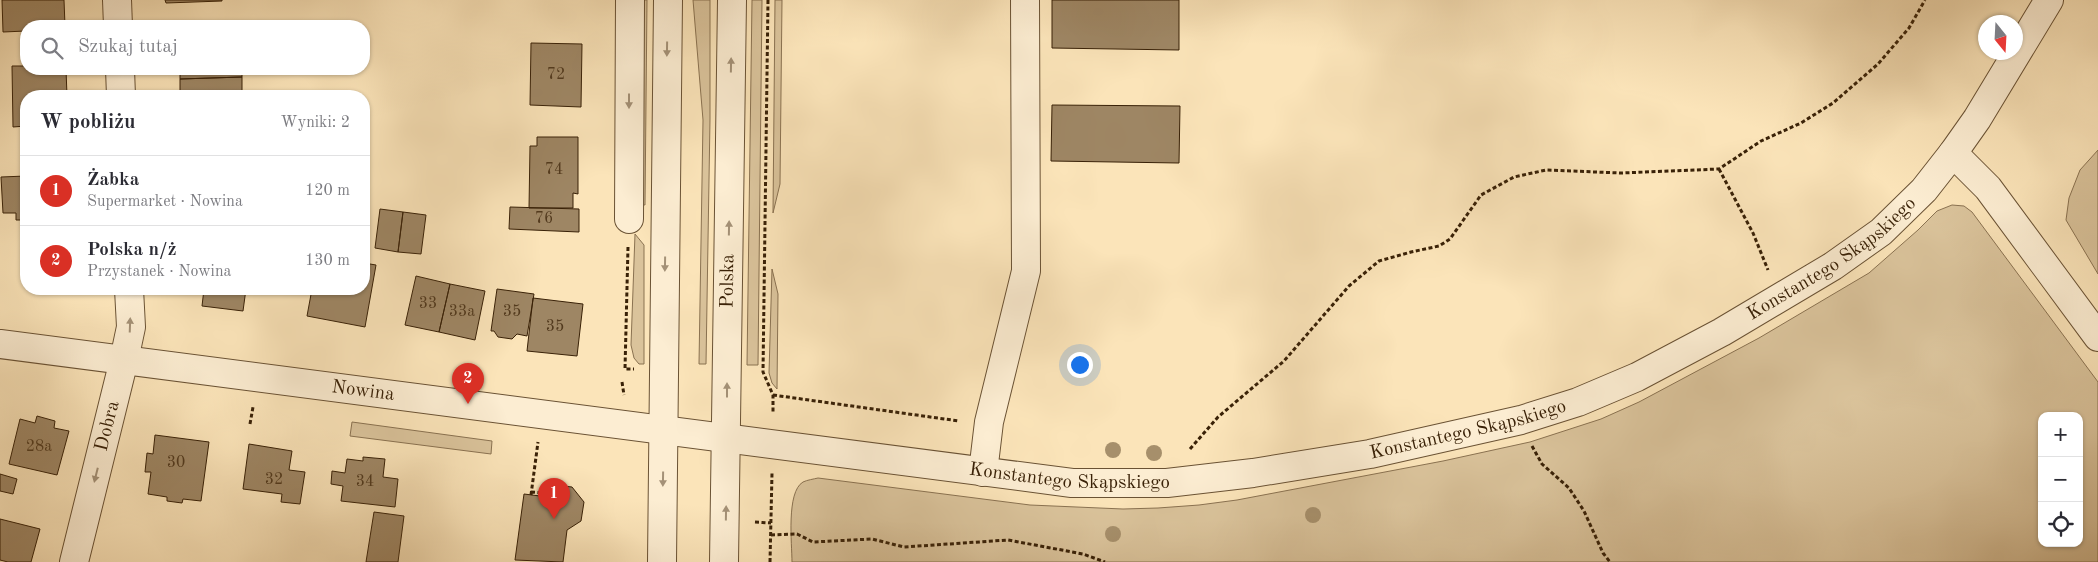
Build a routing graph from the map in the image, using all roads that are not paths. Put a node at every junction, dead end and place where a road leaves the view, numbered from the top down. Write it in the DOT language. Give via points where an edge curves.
graph roads {
  1 [pos="117,0"];
  2 [pos="630,0"];
  3 [pos="668,0"];
  4 [pos="732,0"];
  5 [pos="1025,0"];
  6 [pos="2049,0"];
  7 [pos="118,20"];
  8 [pos="120,75"];
  9 [pos="121,90"];
  10 [pos="1953,153"];
  11 [pos="666,233"];
  12 [pos="129,295"];
  13 [pos="2098,337"];
  14 [pos="0,344"];
  15 [pos="124,360"];
  16 [pos="664,430"];
  17 [pos="727,439"];
  18 [pos="983,472"];
  19 [pos="74,562"];
  20 [pos="662,562"];
  21 [pos="724,562"];
  1 -- 7 [label="street"];
  2 -- 11 [label="street, one-way" via="622,219"];
  3 -- 11 [label="street, one-way"];
  17 -- 4 [label="street, Polska, one-way"];
  5 -- 18 [label="street" via="1026,271 989,422"];
  6 -- 10 [label="street, Konstantego Skąpskiego"];
  8 -- 9 [label="street"];
  10 -- 13 [label="street" via="1988,188"];
  10 -- 18 [label="street, Konstantego Skąpskiego" via="1924,190 1881,232 1833,266 1722,332 1637,377 1578,402 1521,420 1370,454 1253,473 1167,483 1072,483"];
  11 -- 16 [label="street, one-way"];
  15 -- 12 [label="street, Dobra, one-way" via="131,327"];
  14 -- 15 [label="street, Nowina"];
  15 -- 16 [label="street, Nowina"];
  15 -- 19 [label="street, Dobra, one-way"];
  16 -- 17 [label="street, Nowina"];
  16 -- 20 [label="street, one-way"];
  17 -- 18 [label="street, Konstantego Skąpskiego"];
  21 -- 17 [label="street, Polska, one-way"];
}
